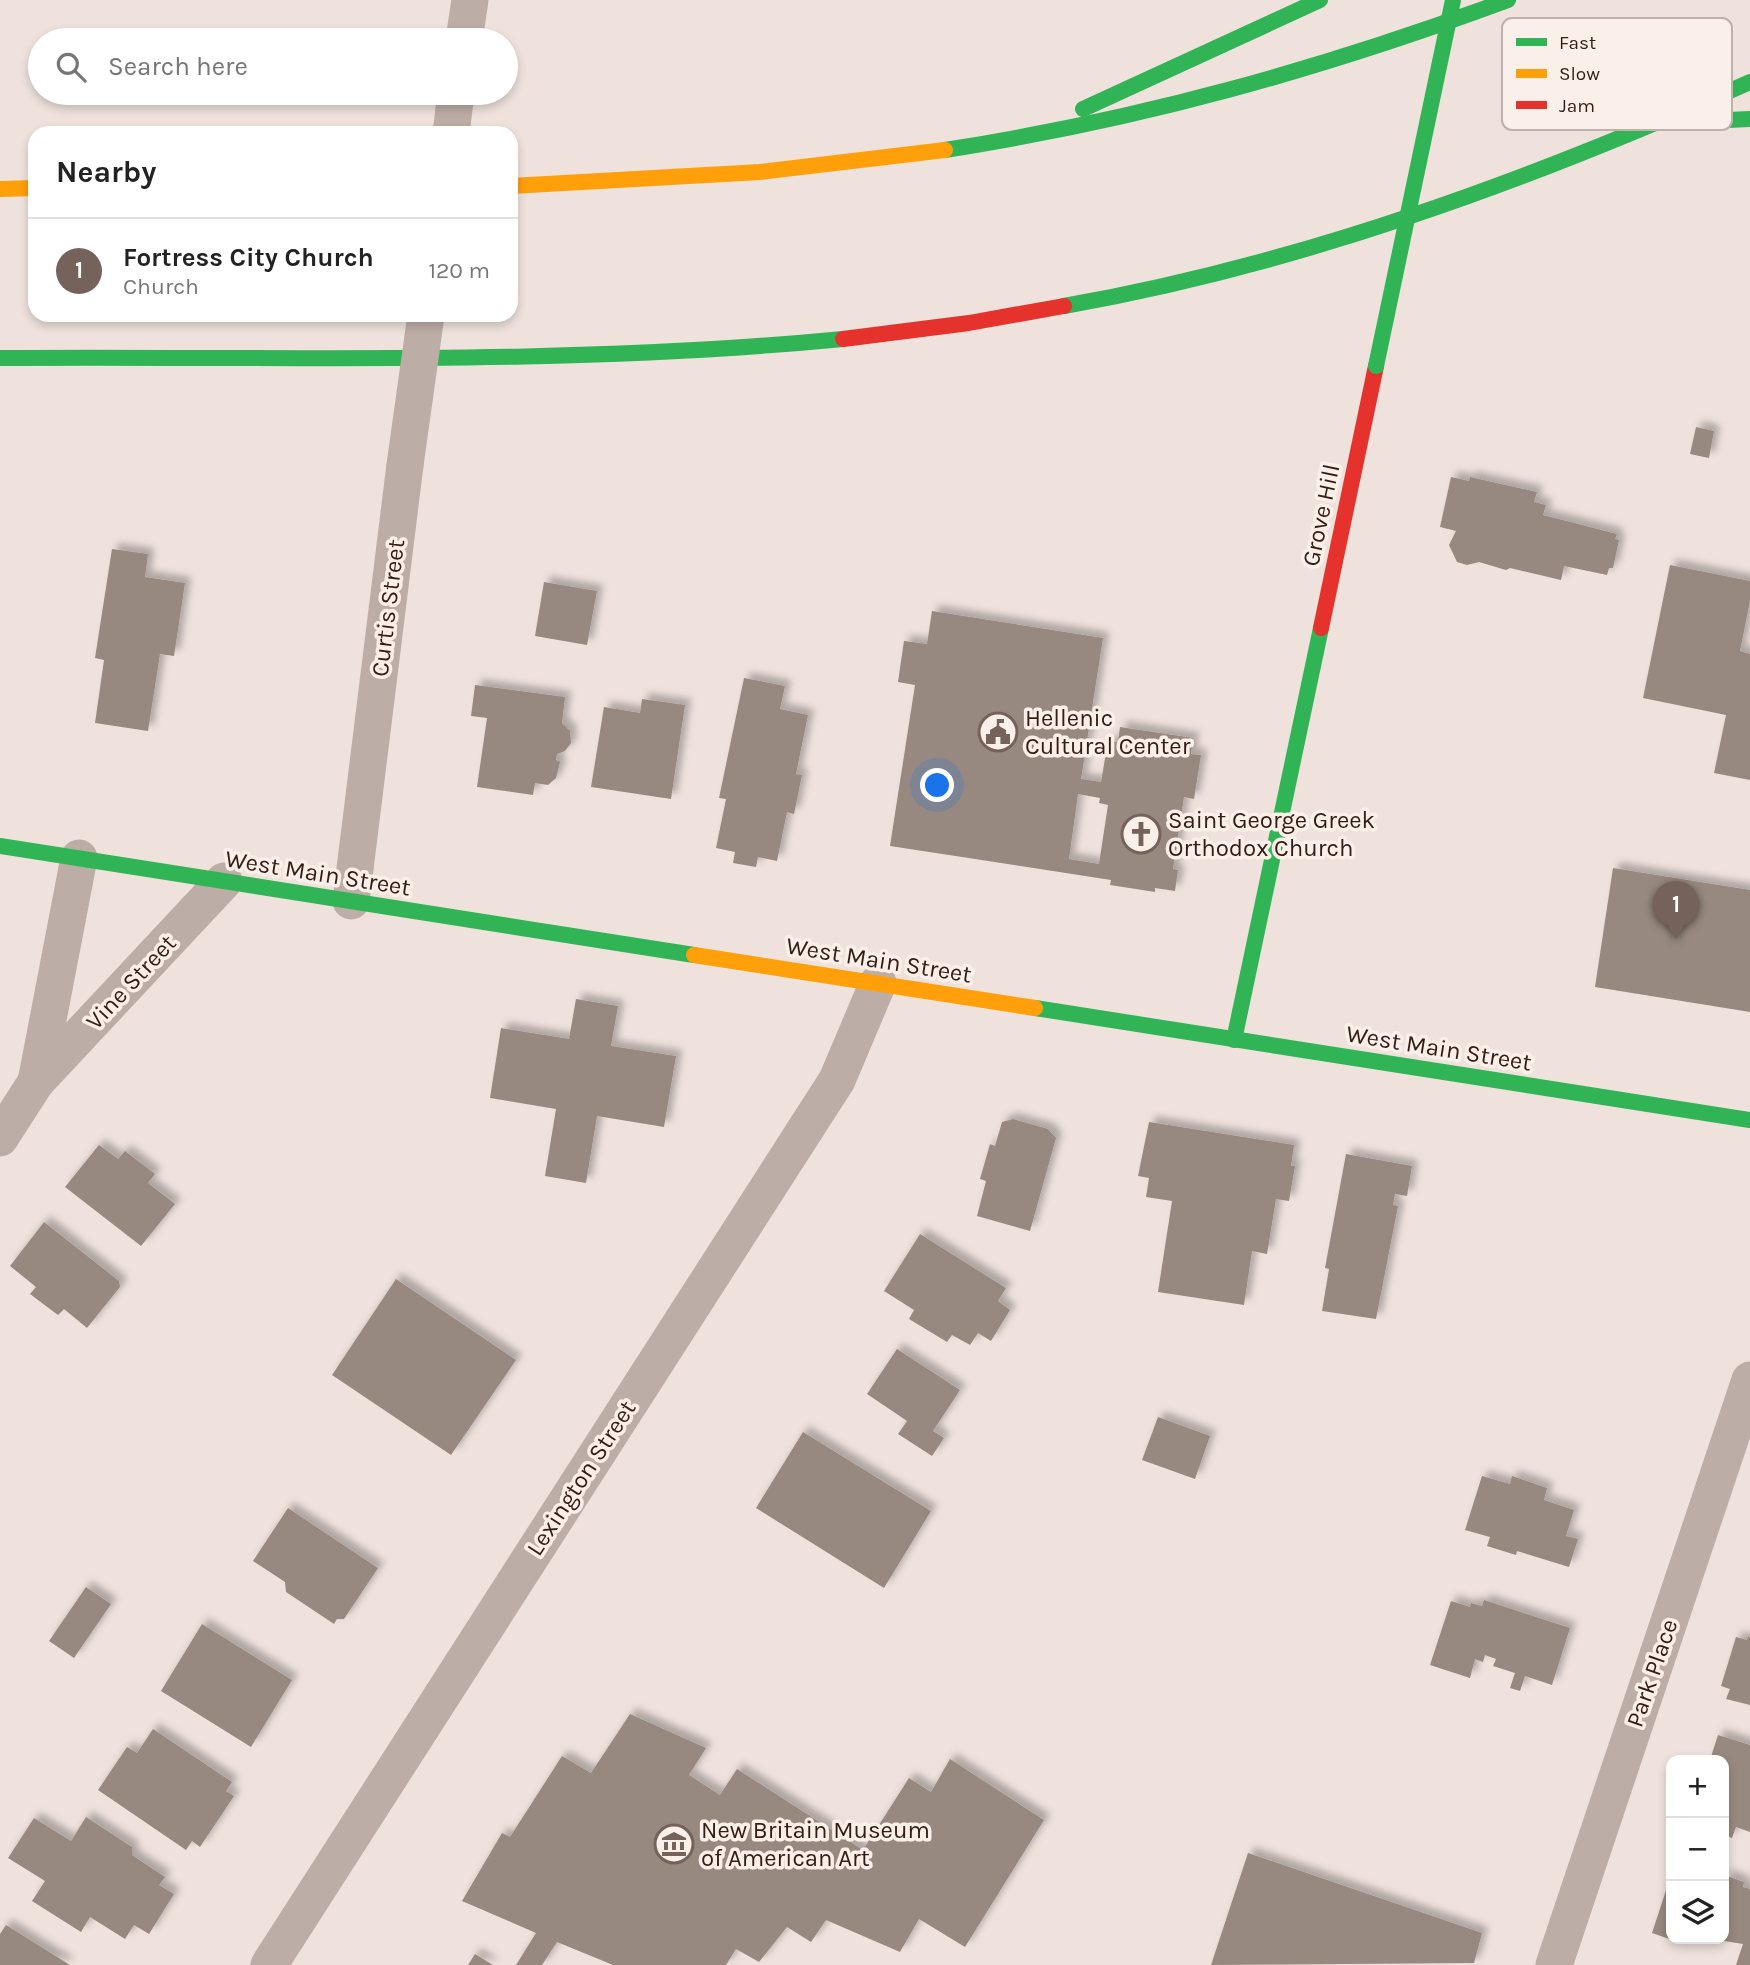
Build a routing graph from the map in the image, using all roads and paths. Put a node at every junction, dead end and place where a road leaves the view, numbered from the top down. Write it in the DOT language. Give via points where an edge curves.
graph roads {
  1 [pos="470,0"];
  2 [pos="1320,0"];
  3 [pos="1453,0"];
  4 [pos="1508,0"];
  5 [pos="466,28"];
  6 [pos="1750,82"];
  7 [pos="1732,90"];
  8 [pos="454,105"];
  9 [pos="1750,119"];
  10 [pos="1732,120"];
  11 [pos="452,126"];
  12 [pos="1645,130"];
  13 [pos="1008,140"];
  14 [pos="518,186"];
  15 [pos="28,188"];
  16 [pos="0,189"];
  17 [pos="425,322"];
  18 [pos="0,358"];
  19 [pos="0,846"];
  20 [pos="79,858"];
  21 [pos="224,881"];
  22 [pos="351,901"];
  23 [pos="878,983"];
  24 [pos="1234,1040"];
  25 [pos="36,1082"];
  26 [pos="1750,1120"];
  27 [pos="0,1138"];
  28 [pos="1750,1380"];
  29 [pos="269,1965"];
  30 [pos="1554,1965"];
  1 -- 5 [label="street"];
  2 -- 13 [label="main road" via="1129,90"];
  3 -- 24 [label="main road, Grove Hill, bridge"];
  4 -- 13 [label="main road" via="1242,89"];
  6 -- 7 [label="main road"];
  8 -- 11 [label="street"];
  9 -- 10 [label="main road"];
  12 -- 18 [label="main road" via="1471,197 1300,249 1052,308 891,334 619,354"];
  13 -- 14 [label="main road" via="776,173"];
  15 -- 16 [label="main road"];
  17 -- 22 [label="street, Curtis Street, bridge"];
  19 -- 20 [label="main road, West Main Street"];
  20 -- 21 [label="main road, West Main Street"];
  20 -- 25 [label="street, Vine Street"];
  21 -- 22 [label="main road, West Main Street"];
  21 -- 25 [label="street, Vine Street"];
  22 -- 23 [label="main road, West Main Street"];
  23 -- 24 [label="main road, West Main Street"];
  23 -- 29 [label="street, Lexington Street" via="837,1080"];
  24 -- 26 [label="main road, West Main Street"];
  25 -- 27 [label="street, Vine Street"];
  28 -- 30 [label="street, Park Place"];
}
